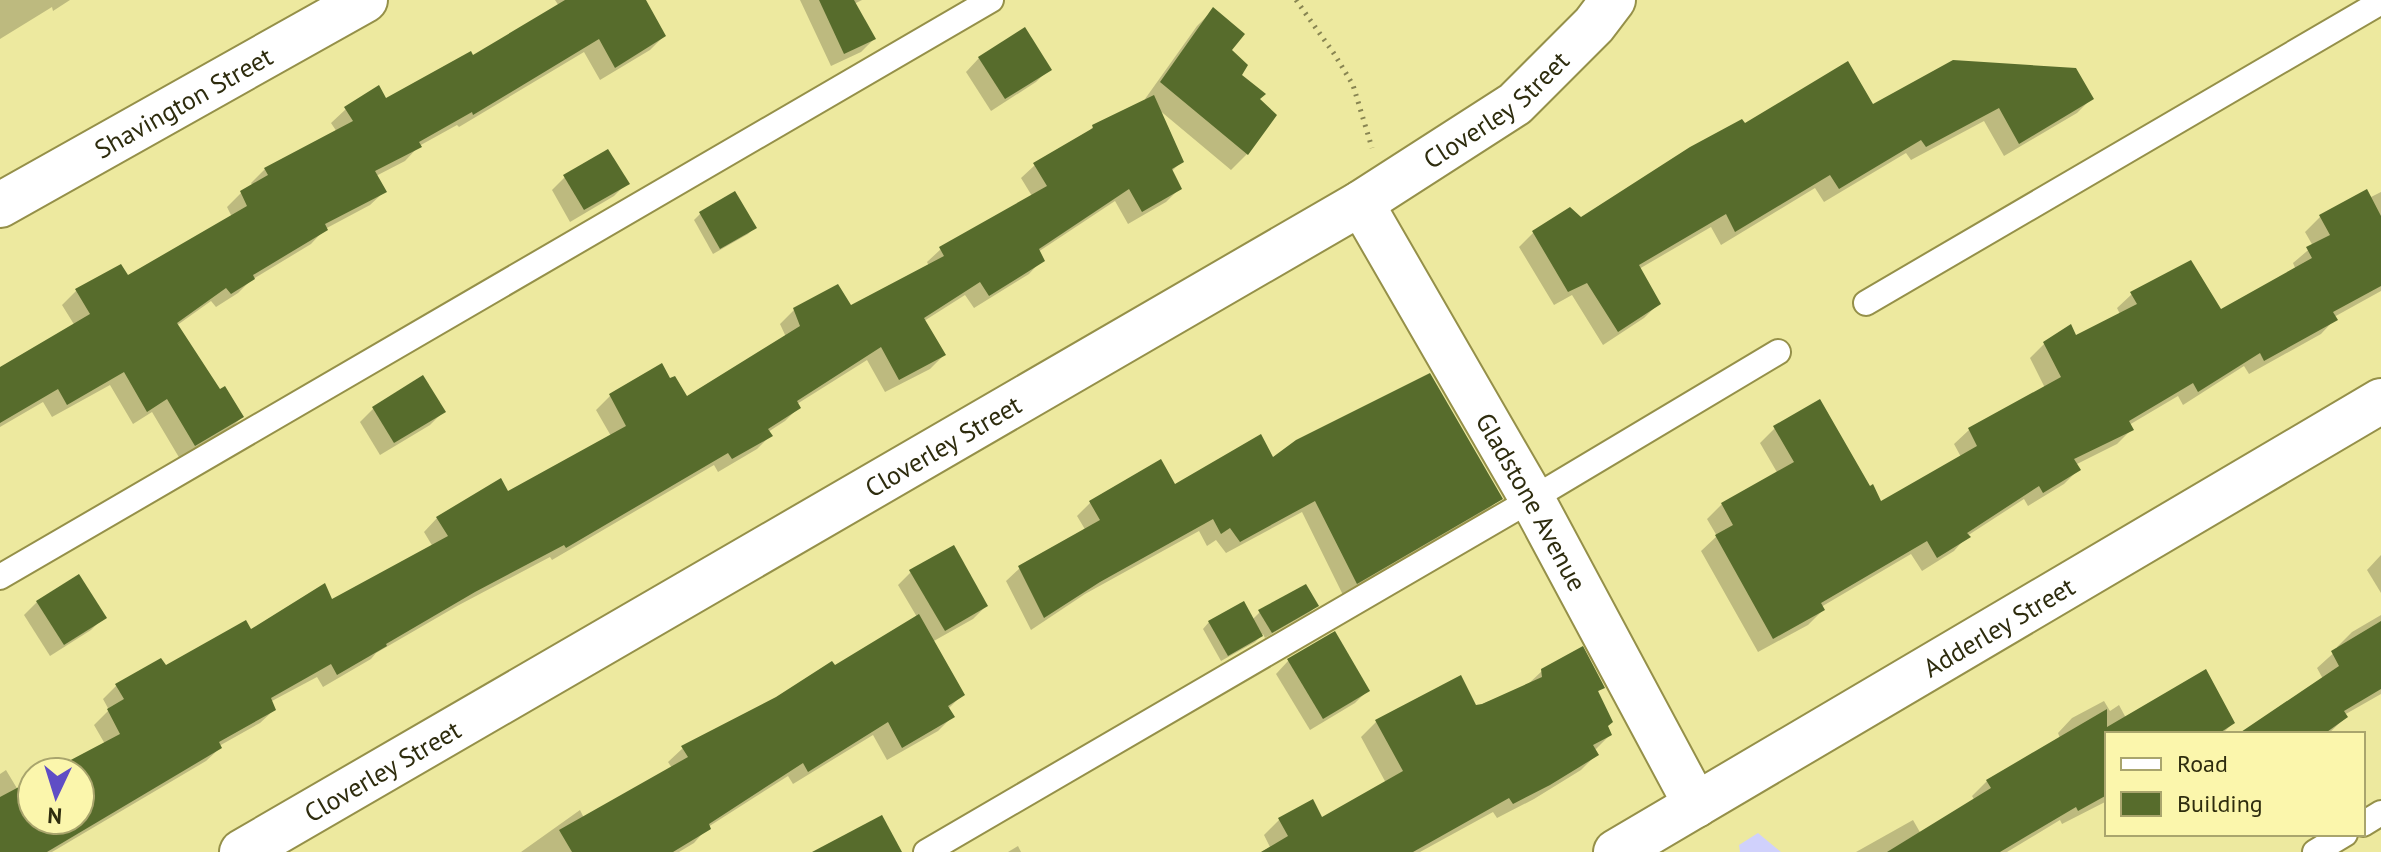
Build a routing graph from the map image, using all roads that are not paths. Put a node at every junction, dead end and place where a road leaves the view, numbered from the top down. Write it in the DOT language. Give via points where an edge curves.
graph roads {
  1 [pos="365,0"];
  2 [pos="991,0"];
  3 [pos="1613,0"];
  4 [pos="2381,2"];
  5 [pos="1361,203"];
  6 [pos="0,205"];
  7 [pos="1866,303"];
  8 [pos="1778,352"];
  9 [pos="2381,401"];
  10 [pos="1532,499"];
  11 [pos="0,577"];
  12 [pos="1696,805"];
  13 [pos="2342,836"];
  14 [pos="242,852"];
  15 [pos="926,852"];
  16 [pos="1616,852"];
  17 [pos="2315,852"];
  1 -- 6 [label="street, Shavington Street"];
  2 -- 11 [label="lane"];
  3 -- 5 [label="street, Cloverley Street" via="1515,104"];
  4 -- 7 [label="lane"];
  5 -- 10 [label="street, Gladstone Avenue"];
  5 -- 14 [label="street, Cloverley Street"];
  8 -- 10 [label="lane"];
  9 -- 12 [label="street, Adderley Street"];
  10 -- 12 [label="street, Gladstone Avenue"];
  10 -- 15 [label="lane"];
  12 -- 16 [label="street, Adderley Street"];
  13 -- 17 [label="lane"];
}
